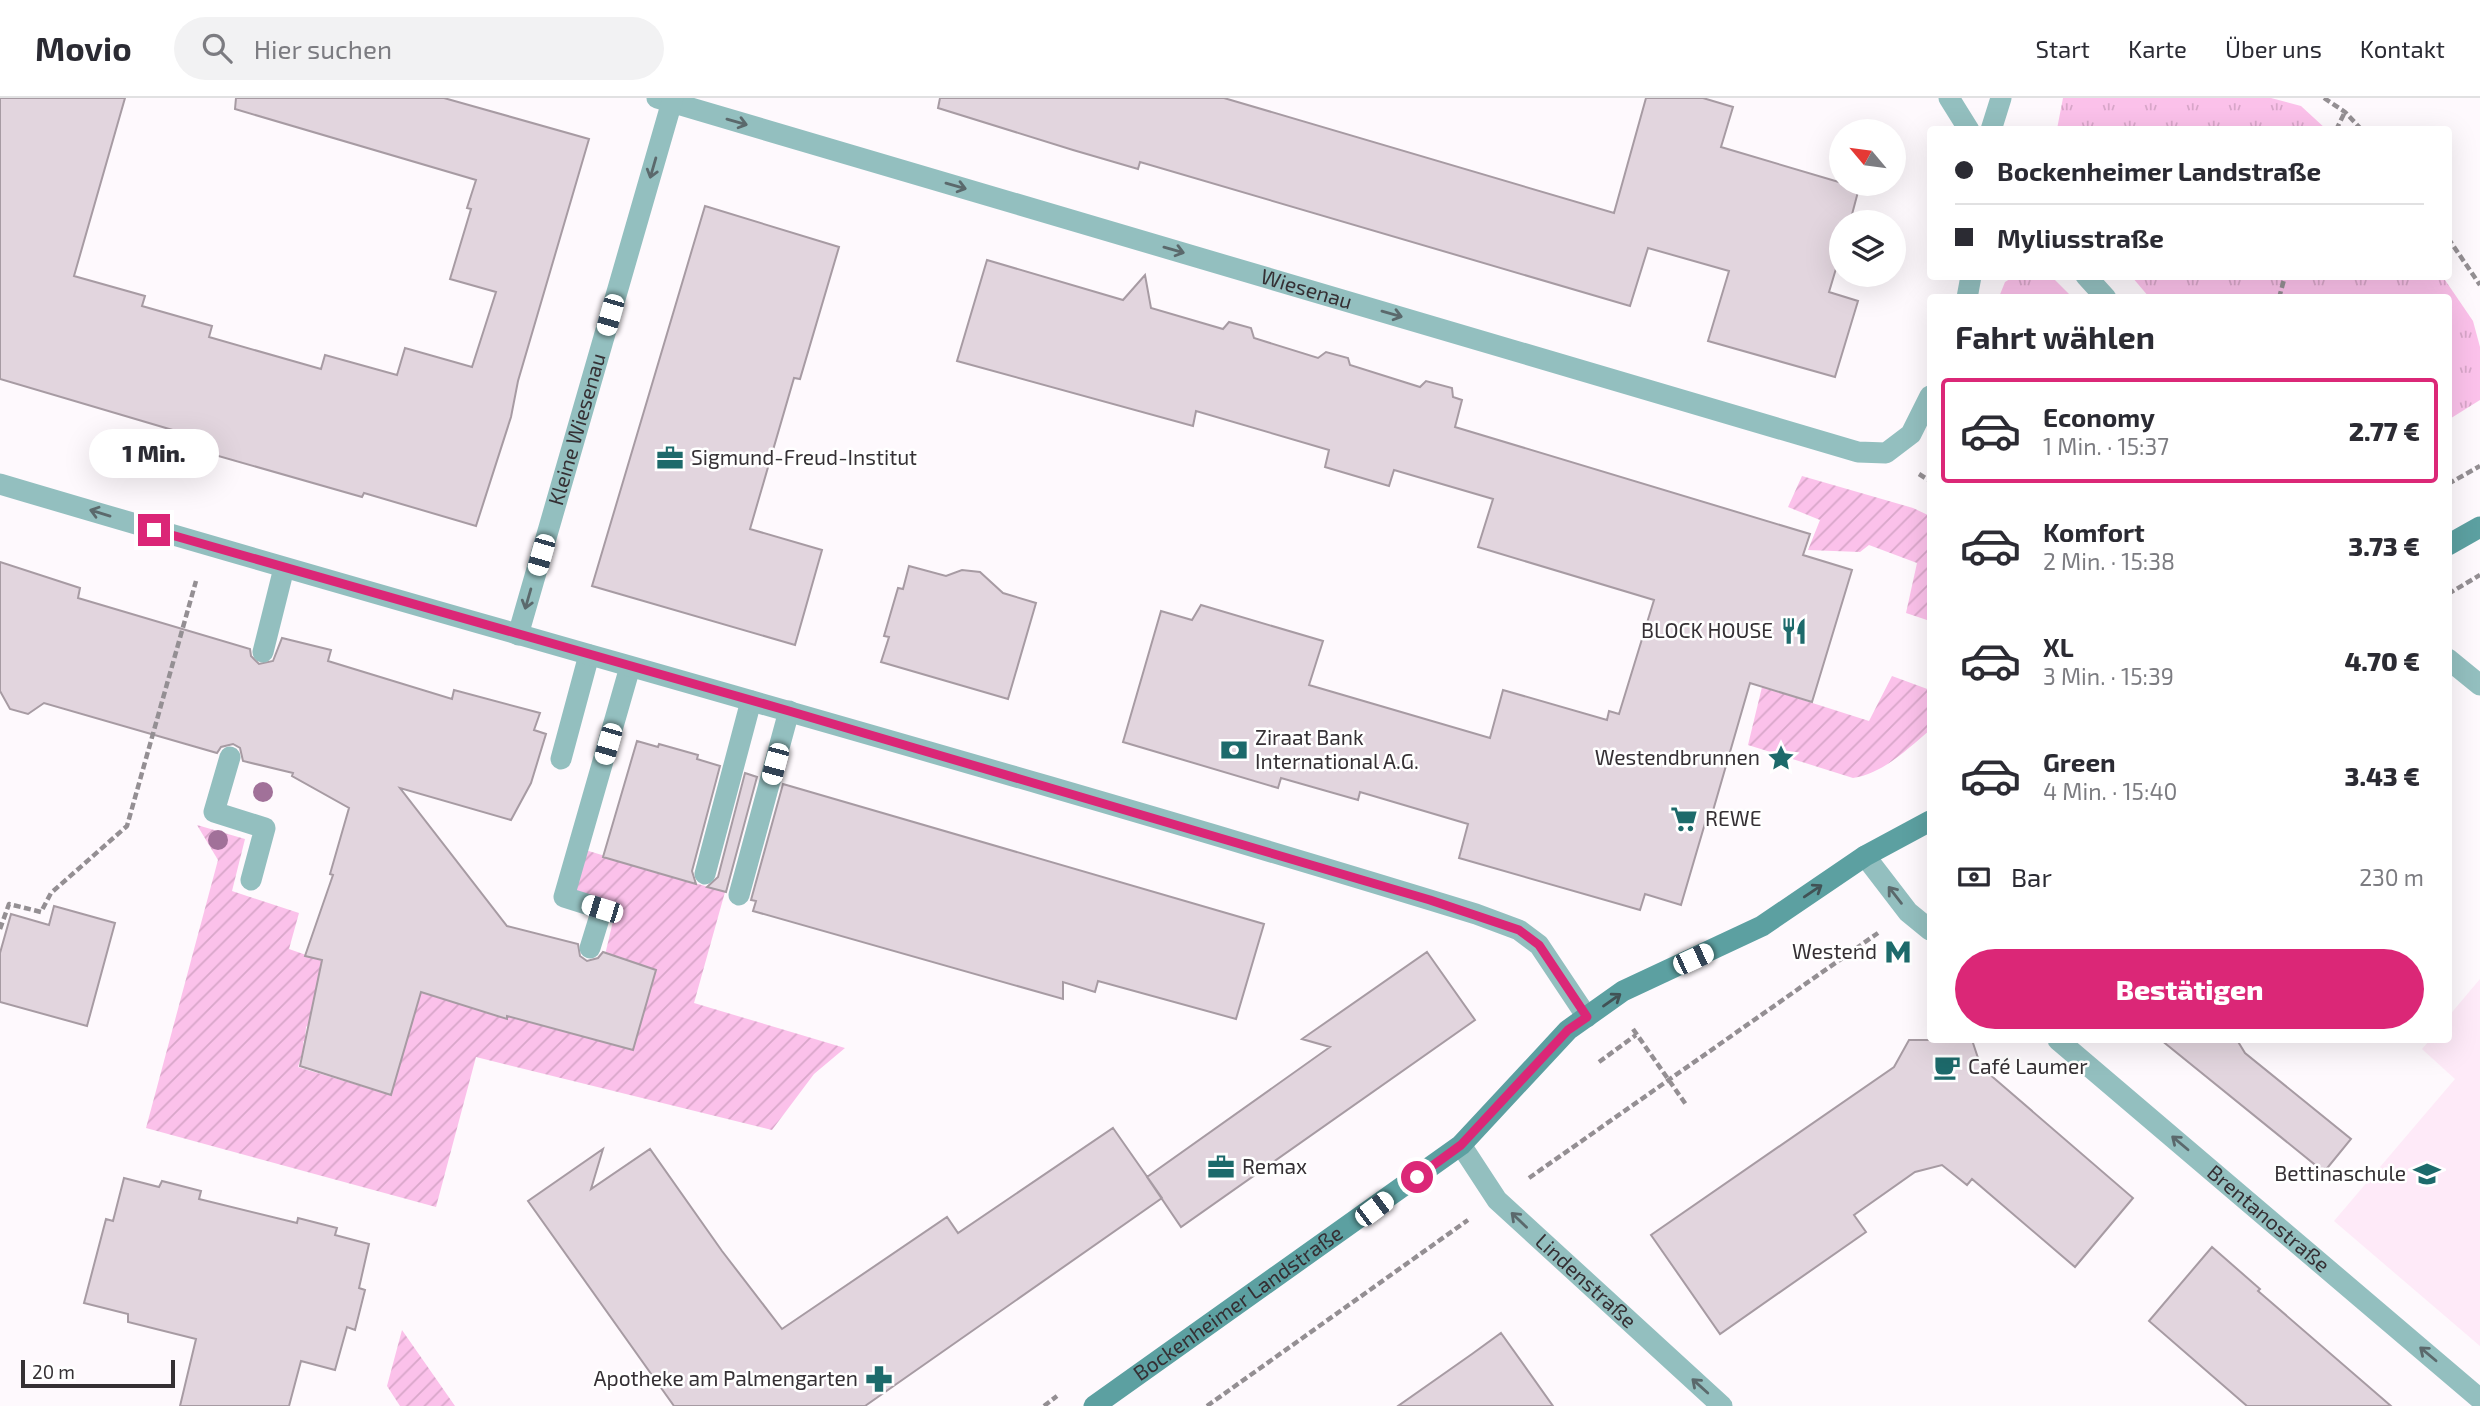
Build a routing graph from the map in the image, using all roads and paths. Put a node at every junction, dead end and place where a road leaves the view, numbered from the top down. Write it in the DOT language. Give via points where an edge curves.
graph roads {
  1 [pos="1949,98"];
  2 [pos="2001,98"];
  3 [pos="2324,98"];
  4 [pos="667,100"];
  5 [pos="2346,112"];
  6 [pos="1966,126"];
  7 [pos="1992,126"];
  8 [pos="2338,126"];
  9 [pos="2358,126"];
  10 [pos="2452,243"];
  11 [pos="2090,280"];
  12 [pos="2480,285"];
  13 [pos="2102,294"];
  14 [pos="1927,402"];
  15 [pos="2480,466"];
  16 [pos="2452,482"];
  17 [pos="0,484"];
  18 [pos="2480,527"];
  19 [pos="2452,543"];
  20 [pos="206,545"];
  21 [pos="284,568"];
  22 [pos="2480,575"];
  23 [pos="2452,592"];
  24 [pos="518,635"];
  25 [pos="263,652"];
  26 [pos="589,656"];
  27 [pos="2452,662"];
  28 [pos="630,667"];
  29 [pos="2480,685"];
  30 [pos="751,701"];
  31 [pos="789,711"];
  32 [pos="230,757"];
  33 [pos="561,759"];
  34 [pos="1927,823"];
  35 [pos="1865,856"];
  36 [pos="705,874"];
  37 [pos="251,880"];
  38 [pos="739,895"];
  39 [pos="1908,912"];
  40 [pos="1927,928"];
  41 [pos="0,929"];
  42 [pos="590,948"];
  43 [pos="1587,1017"];
  44 [pos="1627,1022"];
  45 [pos="1636,1035"];
  46 [pos="2063,1043"];
  47 [pos="1599,1062"];
  48 [pos="1668,1081"];
  49 [pos="1687,1106"];
  50 [pos="1584,1140"];
  51 [pos="1461,1145"];
  52 [pos="1413,1259"];
  53 [pos="2480,1399"];
  54 [pos="1094,1406"];
  55 [pos="1208,1406"];
  56 [pos="1723,1406"];
  1 -- 6 [label="street"];
  2 -- 7 [label="street"];
  3 -- 5 [label="path"];
  4 -- 14 [label="street, Wiesenau, one-way" via="1858,452 1886,453 1911,434"];
  4 -- 24 [label="street, Kleine Wiesenau, one-way"];
  5 -- 8 [label="path"];
  5 -- 9 [label="path"];
  10 -- 12 [label="path"];
  11 -- 13 [label="street"];
  15 -- 16 [label="path"];
  20 -- 17 [label="street, one-way"];
  18 -- 19 [label="main road"];
  20 -- 21 [label="street"];
  20 -- 41 [label="path" via="127,827 51,893 41,912 9,904"];
  21 -- 24 [label="street"];
  21 -- 25 [label="street"];
  22 -- 23 [label="path"];
  24 -- 26 [label="street"];
  26 -- 28 [label="street"];
  26 -- 33 [label="street"];
  27 -- 29 [label="street"];
  28 -- 30 [label="street"];
  28 -- 42 [label="street" via="564,897 602,909"];
  30 -- 31 [label="street"];
  30 -- 36 [label="street"];
  31 -- 38 [label="street"];
  31 -- 43 [label="street" via="1519,930 1539,945"];
  32 -- 37 [label="street" via="214,812 265,828"];
  34 -- 35 [label="main road, Bockenheimer Landstraße"];
  39 -- 35 [label="street, one-way"];
  43 -- 35 [label="main road, Bockenheimer Landstraße, one-way" via="1623,991 1762,926"];
  39 -- 40 [label="street"];
  39 -- 48 [label="path"];
  43 -- 51 [label="main road, Bockenheimer Landstraße" via="1568,1030"];
  44 -- 45 [label="path"];
  45 -- 47 [label="path"];
  45 -- 48 [label="path"];
  53 -- 46 [label="street, Brentanostraße, one-way"];
  48 -- 49 [label="path"];
  48 -- 50 [label="path"];
  51 -- 54 [label="main road, Bockenheimer Landstraße"];
  56 -- 51 [label="street, Lindenstraße, one-way" via="1497,1199"];
  52 -- 55 [label="path"];
}
